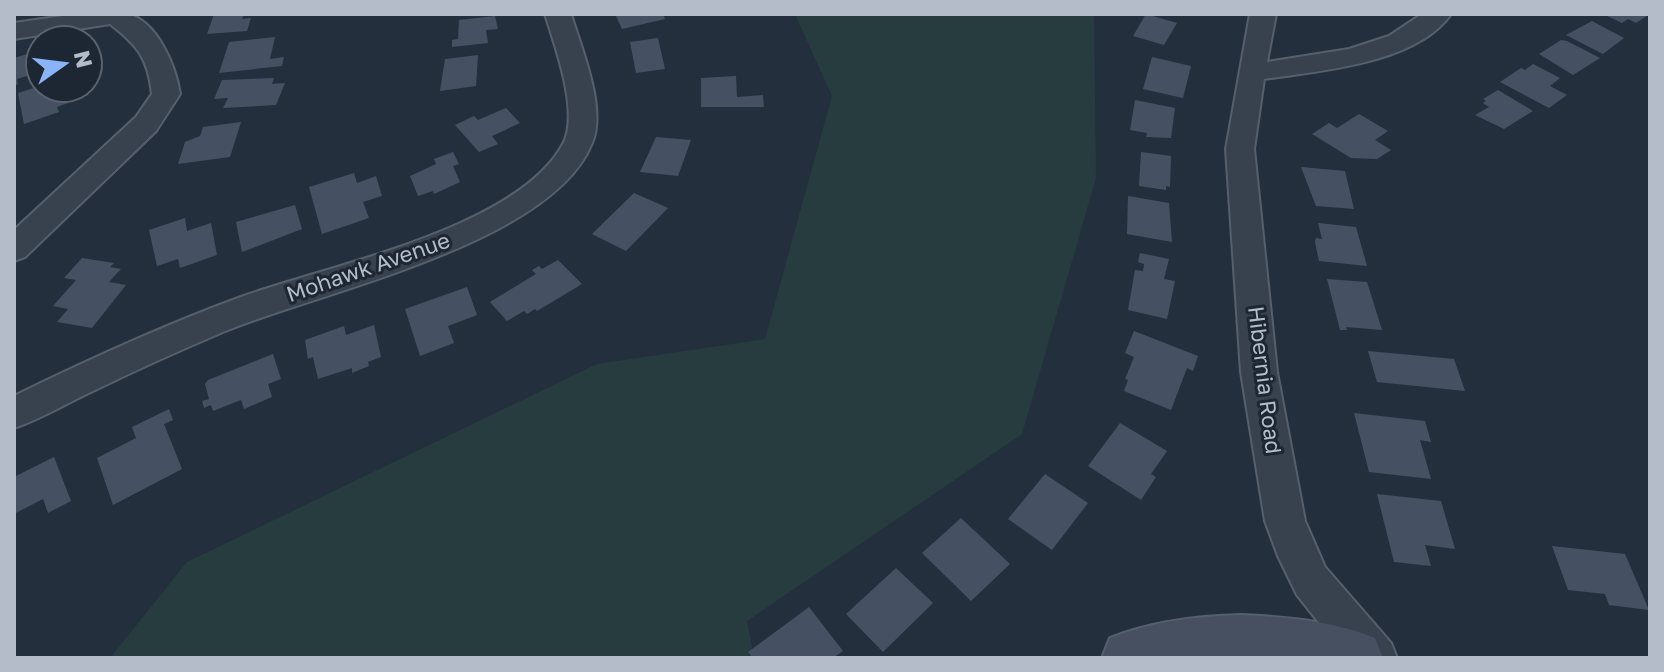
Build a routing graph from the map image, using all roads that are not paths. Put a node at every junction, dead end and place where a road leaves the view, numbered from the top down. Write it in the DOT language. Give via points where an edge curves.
graph roads {
  1 [pos="558,14"];
  2 [pos="1263,14"];
  3 [pos="1438,14"];
  4 [pos="114,15"];
  5 [pos="14,31"];
  6 [pos="1252,73"];
  7 [pos="14,249"];
  8 [pos="14,413"];
  9 [pos="1130,658"];
  10 [pos="1355,658"];
  11 [pos="1376,658"];
  1 -- 8 [label="street, Mohawk Avenue" via="577,75 581,128 566,162 538,192 461,235 253,306"];
  2 -- 6 [label="street, Hibernia Road"];
  3 -- 6 [label="street" via="1409,38 1368,52"];
  4 -- 5 [label="street"];
  4 -- 7 [label="street" via="147,40 163,72 166,94 146,124"];
  6 -- 11 [label="street, Hibernia Road" via="1240,149 1243,206 1259,372 1285,521 1311,581"];
  9 -- 10 [label="street" via="1250,641"];
}
